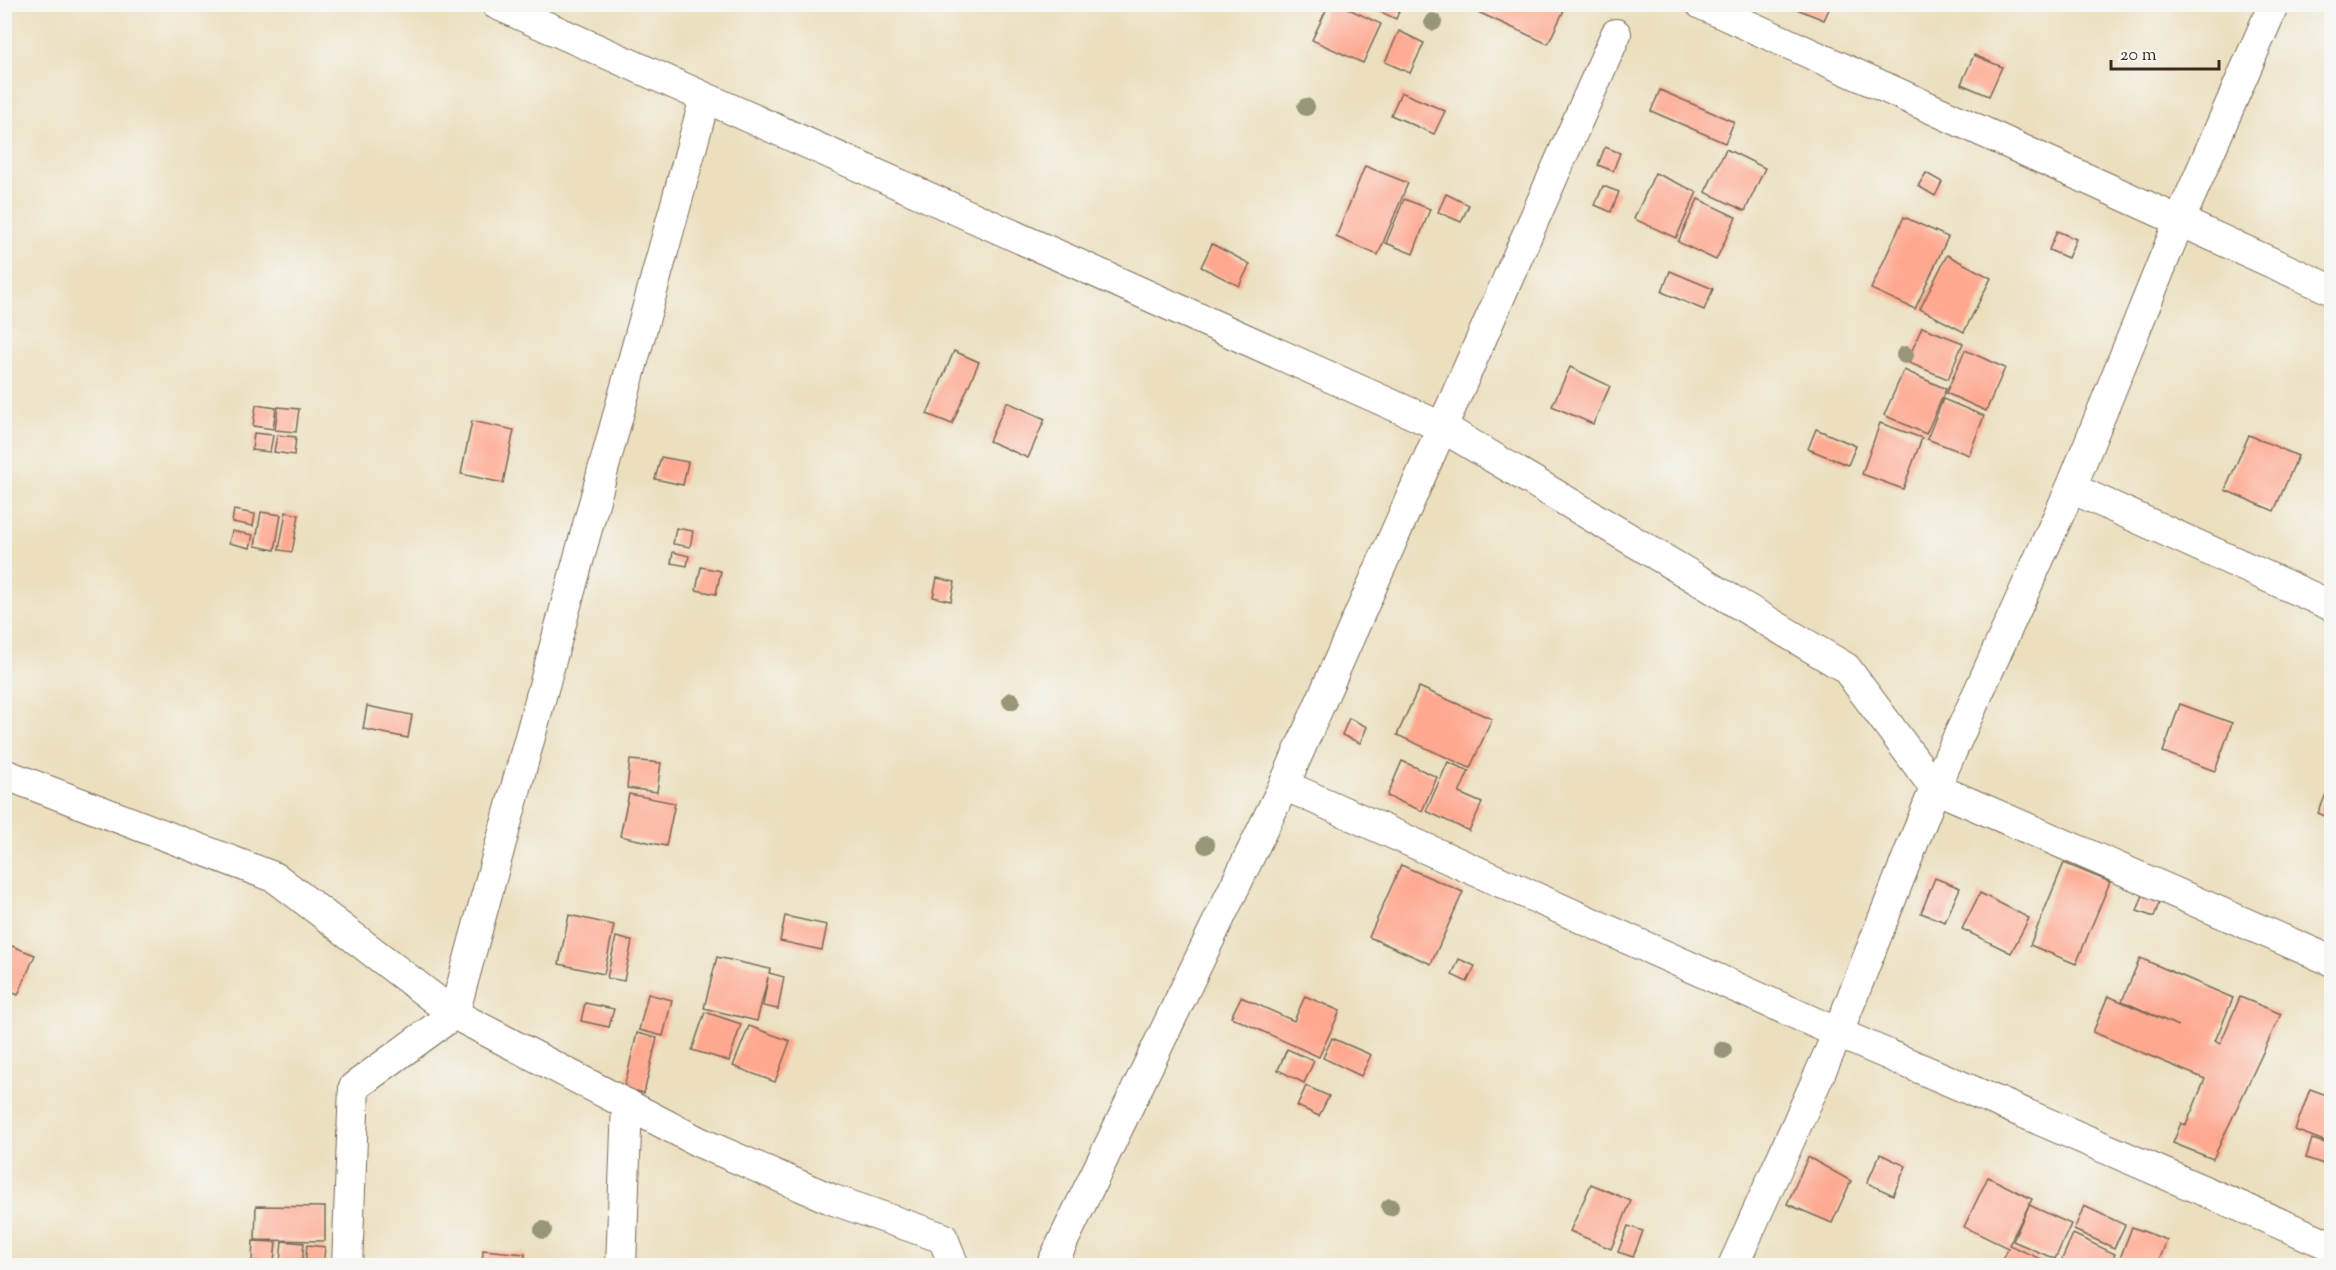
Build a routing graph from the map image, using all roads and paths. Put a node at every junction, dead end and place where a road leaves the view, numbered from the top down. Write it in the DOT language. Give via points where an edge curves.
graph roads {
  1 [pos="496,4"];
  2 [pos="1701,4"];
  3 [pos="2274,4"];
  4 [pos="1616,34"];
  5 [pos="705,98"];
  6 [pos="2179,222"];
  7 [pos="2331,290"];
  8 [pos="1442,427"];
  9 [pos="2071,488"];
  10 [pos="2331,606"];
  11 [pos="4,774"];
  12 [pos="1284,785"];
  13 [pos="1935,788"];
  14 [pos="2331,961"];
  15 [pos="454,1014"];
  16 [pos="1838,1033"];
  17 [pos="627,1104"];
  18 [pos="2331,1246"];
  19 [pos="941,1252"];
  20 [pos="346,1266"];
  21 [pos="621,1266"];
  22 [pos="954,1266"];
  23 [pos="1051,1266"];
  24 [pos="1733,1266"];
  1 -- 5 [label="street"];
  2 -- 6 [label="street"];
  3 -- 6 [label="street"];
  4 -- 8 [label="street"];
  5 -- 8 [label="street"];
  5 -- 15 [label="street"];
  6 -- 7 [label="street"];
  6 -- 9 [label="street"];
  8 -- 12 [label="street"];
  8 -- 13 [label="street" via="1846,668"];
  9 -- 10 [label="street"];
  9 -- 13 [label="street"];
  11 -- 15 [label="street" via="276,878"];
  12 -- 16 [label="street"];
  12 -- 23 [label="street"];
  13 -- 14 [label="street"];
  13 -- 16 [label="street"];
  15 -- 17 [label="street"];
  15 -- 20 [label="street" via="354,1087"];
  16 -- 18 [label="street"];
  16 -- 24 [label="street"];
  17 -- 19 [label="street" via="699,1142"];
  17 -- 21 [label="street"];
  19 -- 22 [label="street"];
}
